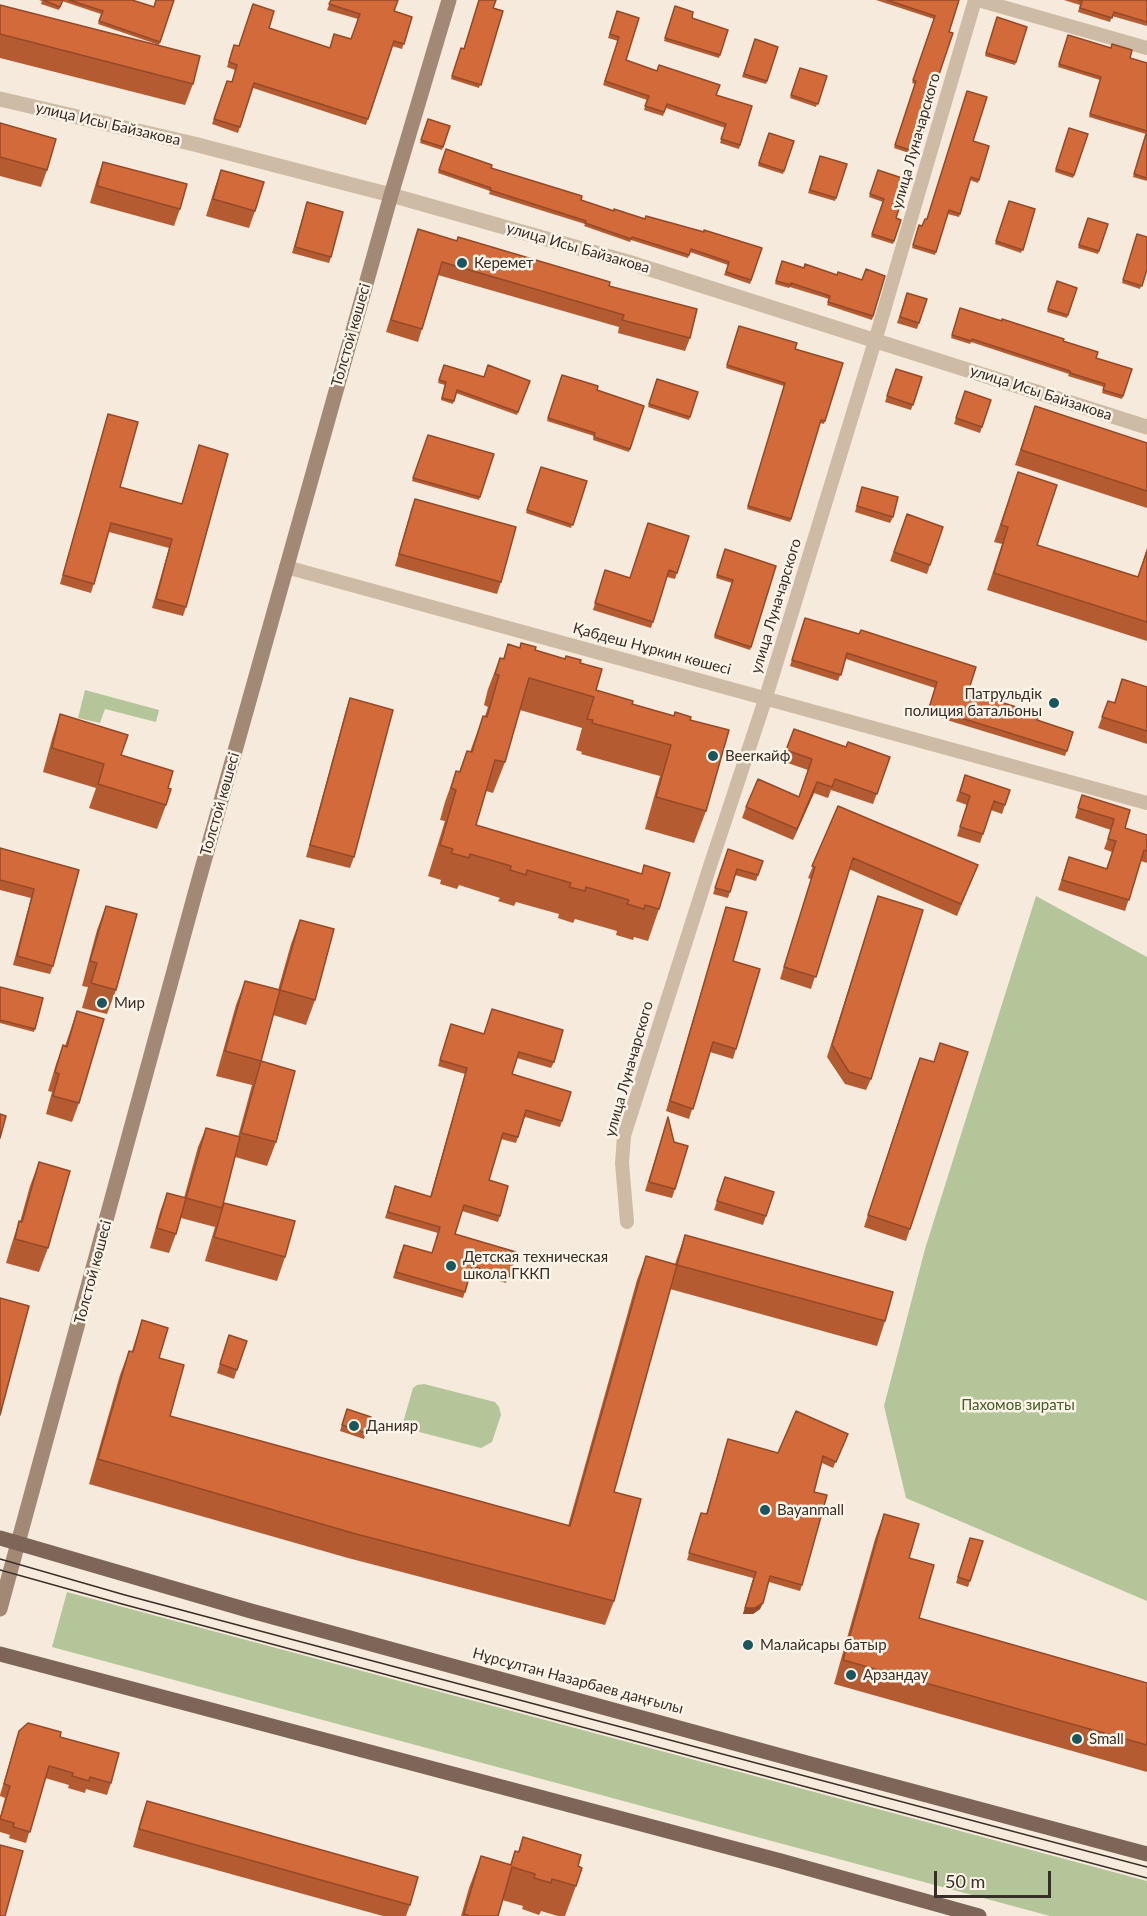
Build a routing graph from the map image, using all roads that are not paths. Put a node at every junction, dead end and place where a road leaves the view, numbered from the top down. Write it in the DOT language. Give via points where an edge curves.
graph roads {
  1 [pos="449,0"];
  2 [pos="976,0"];
  3 [pos="1147,48"];
  4 [pos="0,99"];
  5 [pos="391,195"];
  6 [pos="875,341"];
  7 [pos="1147,427"];
  8 [pos="286,567"];
  9 [pos="766,697"];
  10 [pos="1147,803"];
  11 [pos="627,1222"];
  12 [pos="0,1538"];
  13 [pos="18,1543"];
  14 [pos="0,1609"];
  15 [pos="0,1654"];
  16 [pos="1147,1854"];
  17 [pos="979,1916"];
  1 -- 5 [label="main road, Толстой көшесі"];
  2 -- 3 [label="street"];
  2 -- 6 [label="street, улица Луначарского"];
  4 -- 5 [label="street, улица Исы Байзакова"];
  5 -- 6 [label="street, улица Исы Байзакова" via="628,262"];
  5 -- 8 [label="main road, Толстой көшесі"];
  6 -- 7 [label="street, улица Исы Байзакова"];
  6 -- 9 [label="street, улица Луначарского"];
  8 -- 9 [label="street, Қабдеш Нұркин көшесі"];
  8 -- 13 [label="main road, Толстой көшесі"];
  9 -- 10 [label="street, Қабдеш Нұркин көшесі"];
  9 -- 11 [label="street, улица Луначарского" via="624,1136"];
  12 -- 13 [label="main road, Нұрсұлтан Назарбаев даңғылы"];
  13 -- 14 [label="main road, Толстой көшесі"];
  13 -- 16 [label="main road, Нұрсұлтан Назарбаев даңғылы" via="251,1611"];
  15 -- 17 [label="main road"];
}
